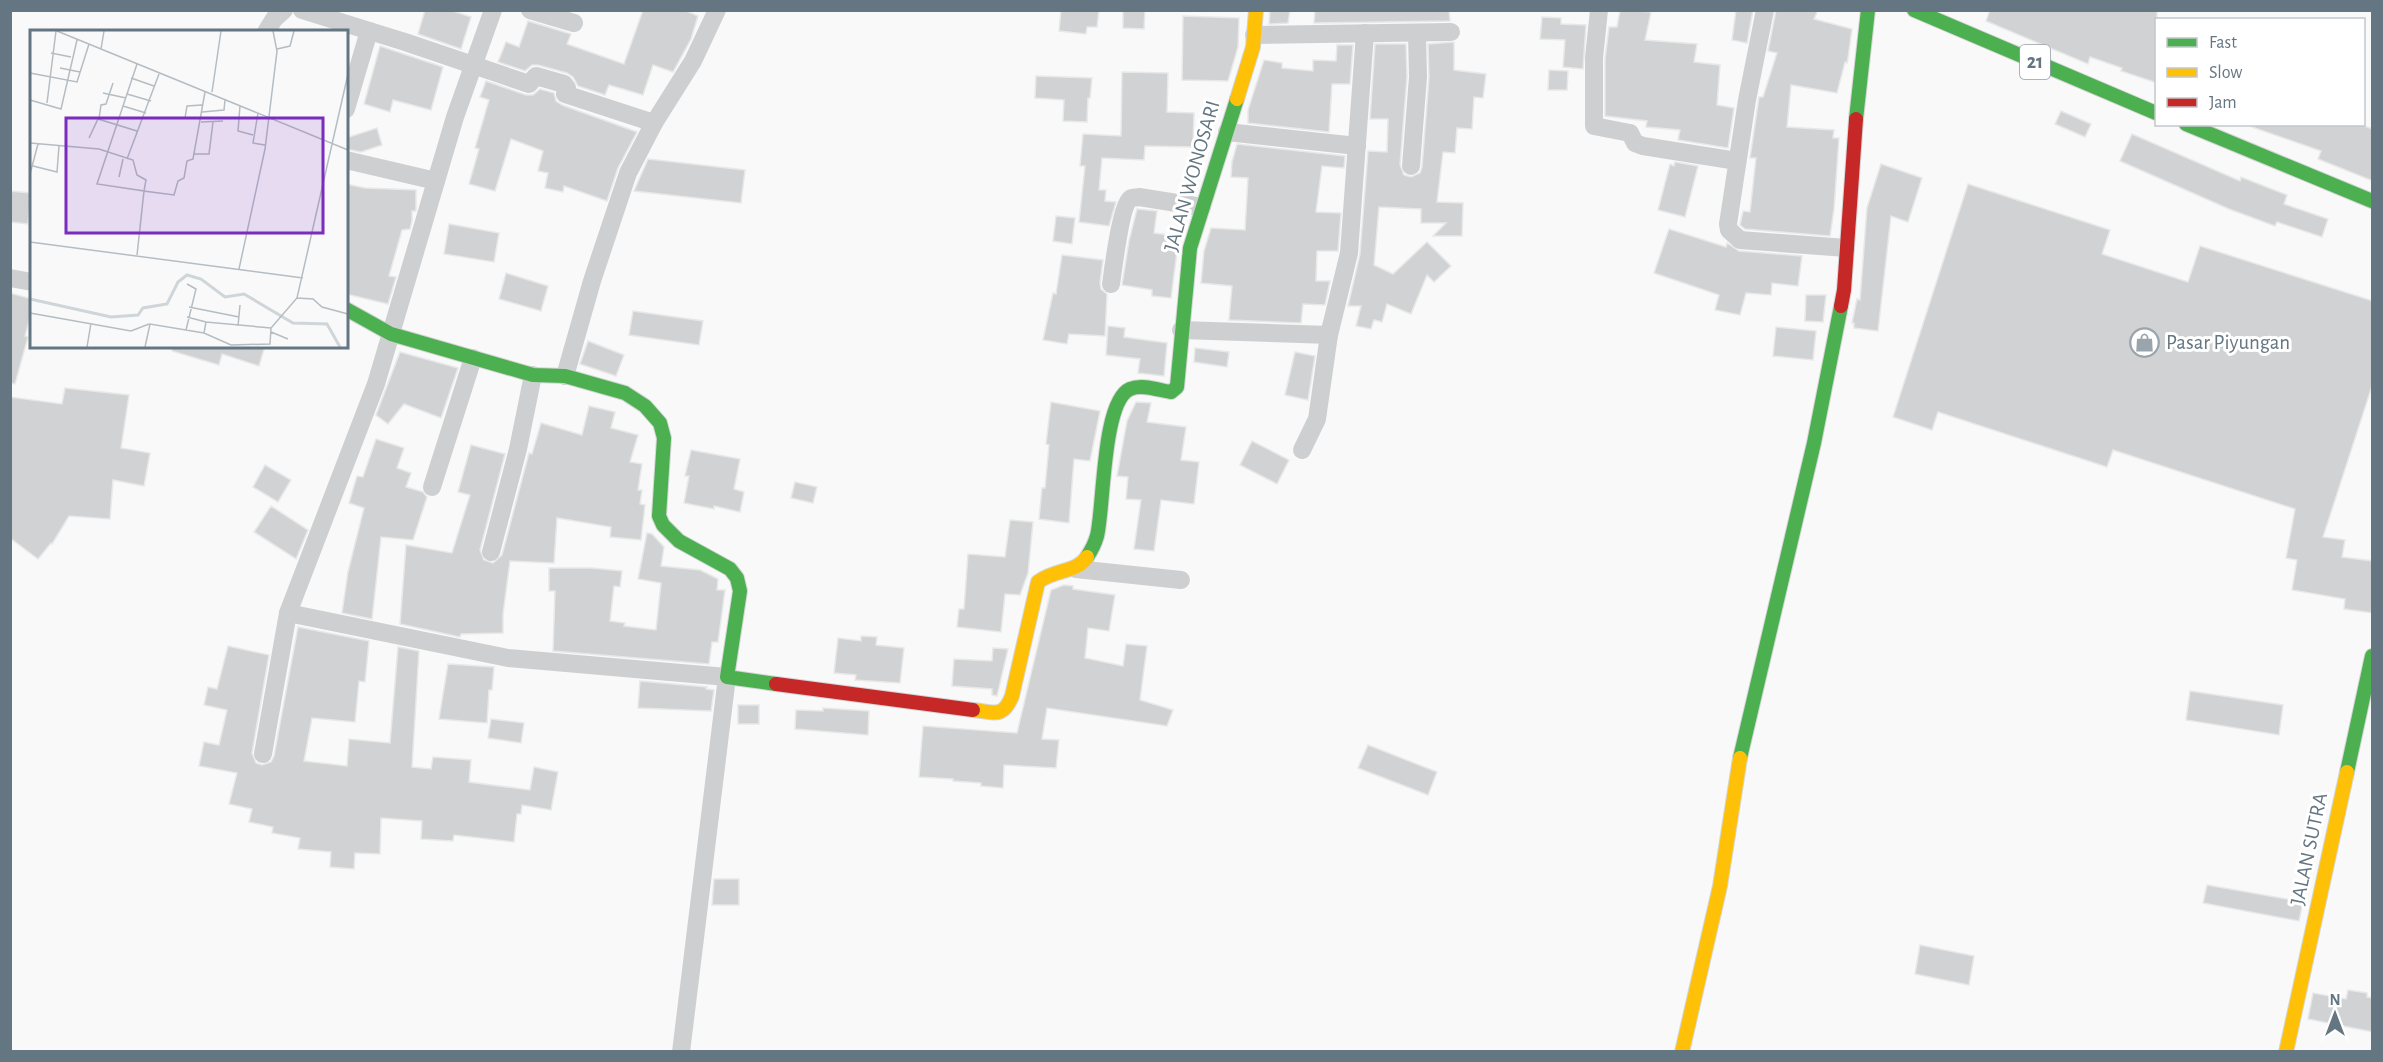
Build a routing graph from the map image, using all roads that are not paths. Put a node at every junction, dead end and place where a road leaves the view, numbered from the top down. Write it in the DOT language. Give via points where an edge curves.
graph roads {
  1 [pos="284,10"];
  2 [pos="493,10"];
  3 [pos="530,10"];
  4 [pos="717,10"];
  5 [pos="1256,10"];
  6 [pos="1599,10"];
  7 [pos="1765,10"];
  8 [pos="1868,10"];
  9 [pos="1914,10"];
  10 [pos="305,11"];
  11 [pos="574,23"];
  12 [pos="267,30"];
  13 [pos="369,31"];
  14 [pos="1451,32"];
  15 [pos="1365,33"];
  16 [pos="1417,33"];
  17 [pos="1254,35"];
  18 [pos="472,64"];
  19 [pos="348,102"];
  20 [pos="2155,112"];
  21 [pos="654,123"];
  22 [pos="2191,126"];
  23 [pos="1227,132"];
  24 [pos="1357,146"];
  25 [pos="348,160"];
  26 [pos="1737,161"];
  27 [pos="1411,166"];
  28 [pos="436,181"];
  29 [pos="2373,201"];
  30 [pos="1202,207"];
  31 [pos="1846,248"];
  32 [pos="10,278"];
  33 [pos="30,282"];
  34 [pos="1111,284"];
  35 [pos="348,310"];
  36 [pos="1180,330"];
  37 [pos="391,334"];
  38 [pos="1329,335"];
  39 [pos="473,358"];
  40 [pos="533,375"];
  41 [pos="565,376"];
  42 [pos="1302,450"];
  43 [pos="432,487"];
  44 [pos="491,552"];
  45 [pos="1076,569"];
  46 [pos="1181,580"];
  47 [pos="288,613"];
  48 [pos="2373,656"];
  49 [pos="727,677"];
  50 [pos="263,754"];
  51 [pos="681,1052"];
  52 [pos="1682,1052"];
  53 [pos="2286,1052"];
  1 -- 12 [label="street"];
  2 -- 18 [label="street"];
  3 -- 11 [label="street"];
  4 -- 21 [label="street" via="693,60"];
  5 -- 17 [label="main road, JALAN WONOSARI"];
  6 -- 26 [label="street" via="1593,126 1630,134 1643,147"];
  7 -- 26 [label="street"];
  8 -- 31 [label="main road"];
  9 -- 20 [label="main road, 21"];
  10 -- 13 [label="street"];
  13 -- 18 [label="street"];
  13 -- 19 [label="street"];
  14 -- 16 [label="street"];
  15 -- 16 [label="street"];
  15 -- 17 [label="street"];
  15 -- 24 [label="street"];
  16 -- 27 [label="street"];
  17 -- 23 [label="main road, JALAN WONOSARI"];
  18 -- 21 [label="street" via="529,84 536,76 564,84 565,94"];
  18 -- 28 [label="street"];
  21 -- 41 [label="street" via="628,173"];
  22 -- 29 [label="main road"];
  23 -- 24 [label="street"];
  23 -- 30 [label="main road, JALAN WONOSARI"];
  24 -- 38 [label="street" via="1349,253"];
  25 -- 28 [label="street"];
  26 -- 31 [label="street" via="1728,224 1732,235 1740,240"];
  28 -- 37 [label="street"];
  30 -- 34 [label="street" via="1139,197 1127,201"];
  30 -- 36 [label="main road, JALAN WONOSARI" via="1190,248"];
  31 -- 52 [label="main road" via="1844,290 1816,431 1741,750 1719,886"];
  32 -- 33 [label="street"];
  35 -- 37 [label="main road"];
  36 -- 38 [label="street"];
  36 -- 45 [label="main road, JALAN WONOSARI" via="1179,382 1174,390 1136,387 1119,399 1111,421 1097,536 1092,554"];
  37 -- 39 [label="main road"];
  37 -- 47 [label="street" via="376,384"];
  38 -- 42 [label="street" via="1317,419"];
  39 -- 40 [label="main road"];
  39 -- 43 [label="street"];
  40 -- 41 [label="main road"];
  40 -- 44 [label="street"];
  41 -- 49 [label="main road" via="625,393 645,406 660,423 664,438 659,516 662,525 671,536 730,569 737,578 740,591"];
  45 -- 46 [label="street"];
  45 -- 49 [label="main road" via="1049,574 1038,582 1012,696 1007,708 999,713"];
  47 -- 49 [label="street" via="508,658"];
  47 -- 50 [label="street"];
  48 -- 53 [label="main road, JALAN SUTRA"];
  49 -- 51 [label="street"];
}
